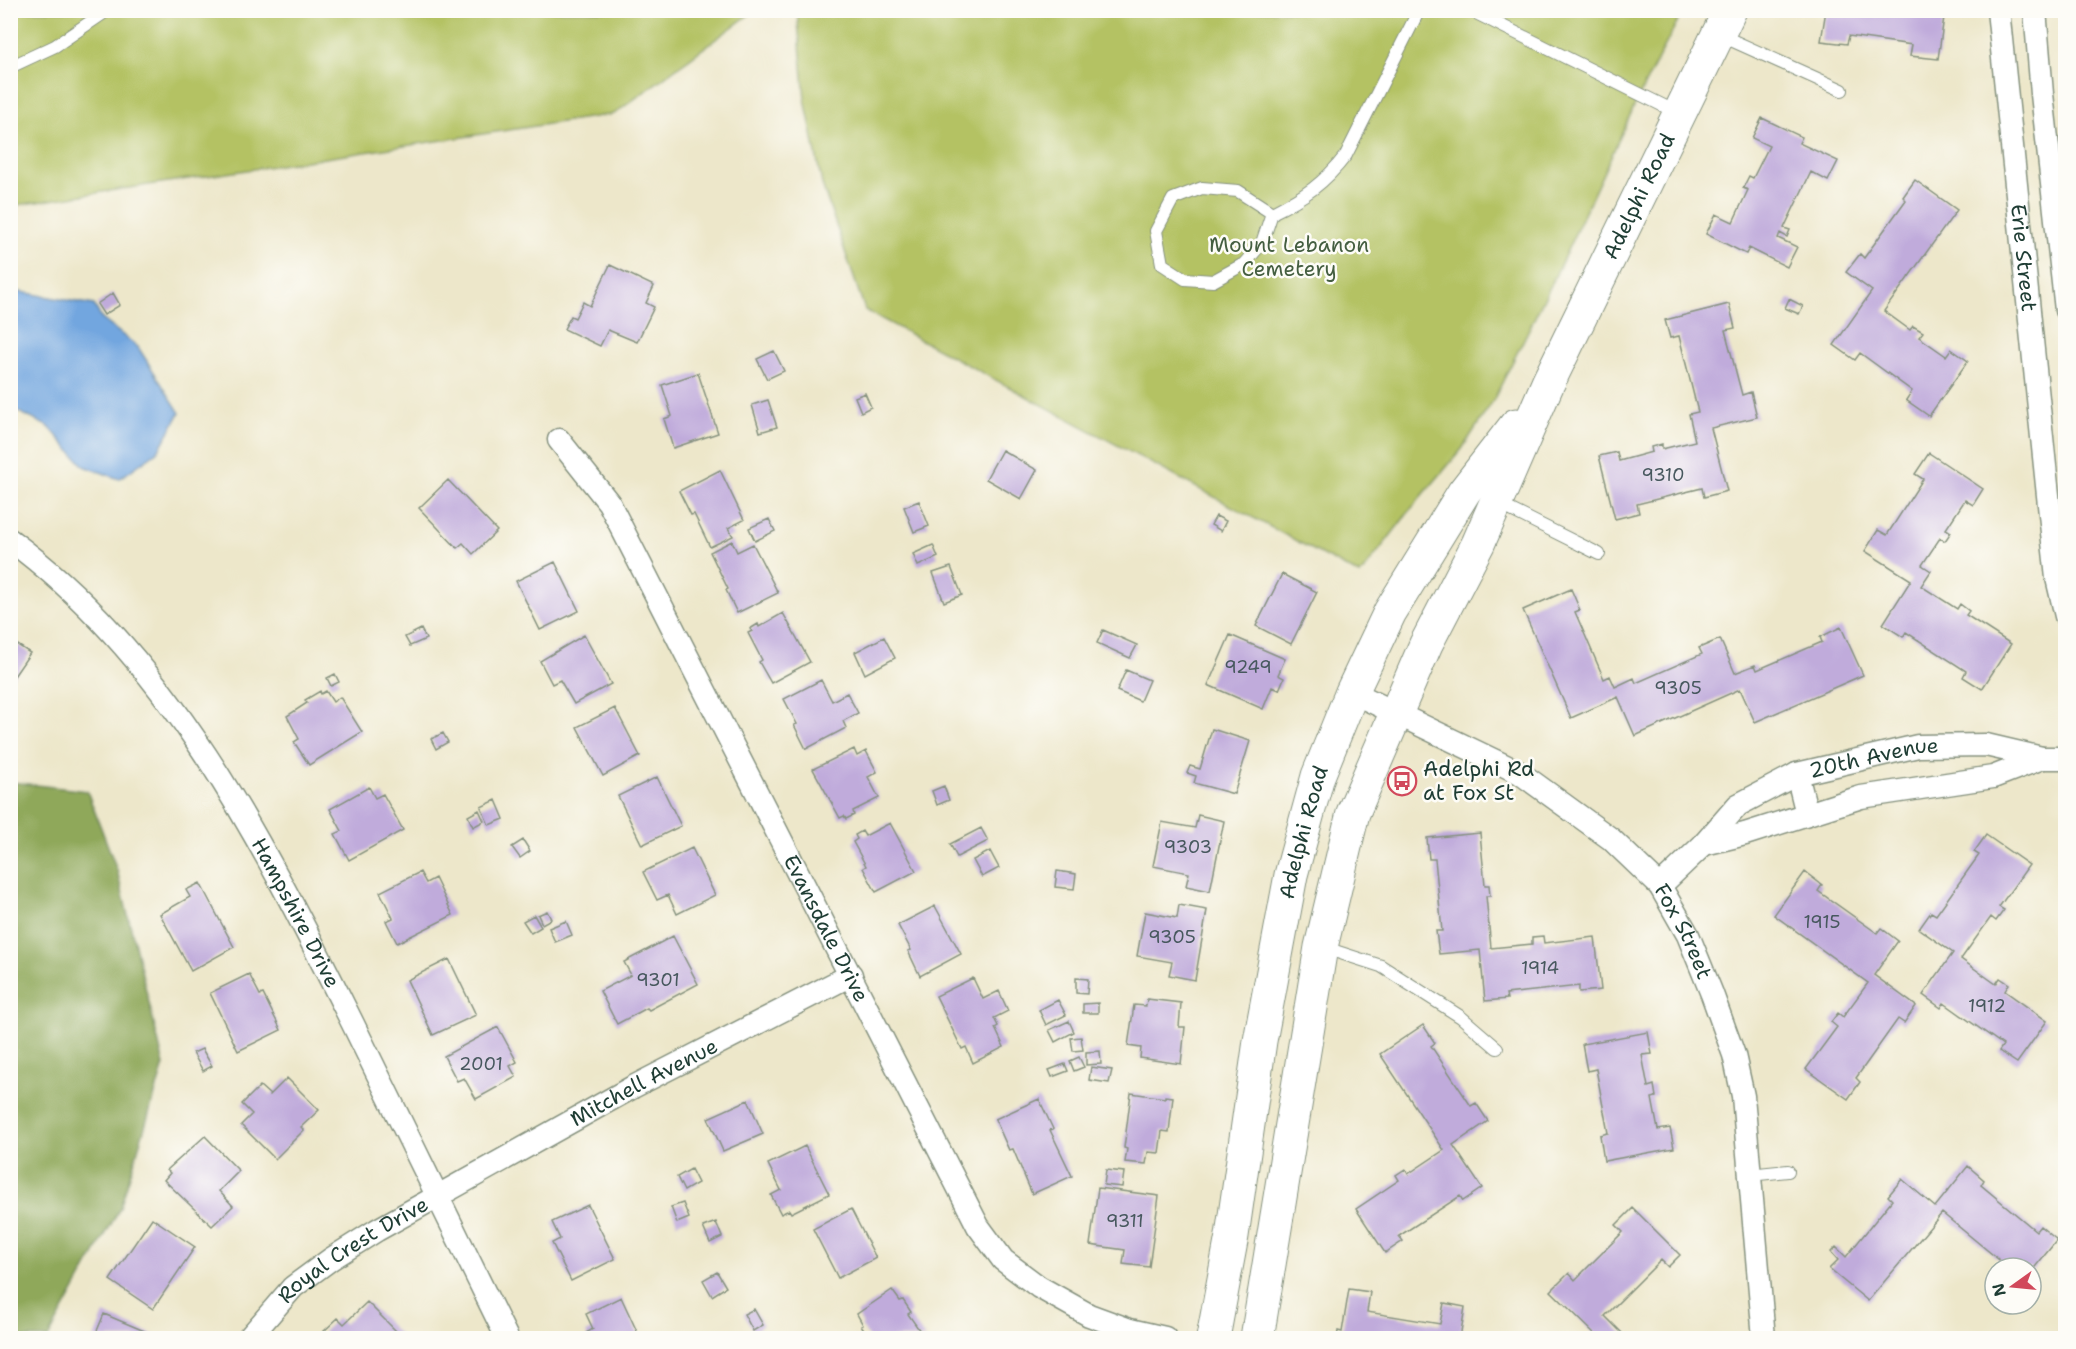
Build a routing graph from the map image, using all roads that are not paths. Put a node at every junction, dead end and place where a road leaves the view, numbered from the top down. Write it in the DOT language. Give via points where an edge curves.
graph roads {
  1 [pos="108,10"];
  2 [pos="1419,10"];
  3 [pos="1470,10"];
  4 [pos="1998,10"];
  5 [pos="2035,10"];
  6 [pos="1725,23"];
  7 [pos="10,67"];
  8 [pos="1842,90"];
  9 [pos="1680,114"];
  10 [pos="1272,213"];
  11 [pos="2066,310"];
  12 [pos="1548,383"];
  13 [pos="558,440"];
  14 [pos="1496,503"];
  15 [pos="2057,505"];
  16 [pos="10,540"];
  17 [pos="1599,554"];
  18 [pos="2066,616"];
  19 [pos="1352,692"];
  20 [pos="1396,713"];
  21 [pos="1951,745"];
  22 [pos="2042,758"];
  23 [pos="2066,758"];
  24 [pos="1797,774"];
  25 [pos="1950,782"];
  26 [pos="1807,814"];
  27 [pos="1704,844"];
  28 [pos="1660,886"];
  29 [pos="1321,947"];
  30 [pos="851,975"];
  31 [pos="1497,1048"];
  32 [pos="1788,1171"];
  33 [pos="1749,1175"];
  34 [pos="439,1197"];
  35 [pos="249,1338"];
  36 [pos="507,1338"];
  37 [pos="1165,1338"];
  38 [pos="1213,1338"];
  39 [pos="1257,1338"];
  40 [pos="1764,1338"];
  1 -- 7 [label="lane" via="55,46"];
  2 -- 10 [label="lane" via="1346,155 1330,176 1305,196"];
  3 -- 9 [label="lane"];
  4 -- 15 [label="street, Erie Street"];
  5 -- 11 [label="street, Erie Street"];
  6 -- 8 [label="lane"];
  6 -- 9 [label="main road, Adelphi Road"];
  9 -- 12 [label="main road, Adelphi Road"];
  10 -- 10 [label="lane" via="1238,191 1202,188 1173,199 1156,231 1162,264 1185,279 1213,281 1244,264 1262,243"];
  12 -- 14 [label="main road, Adelphi Road"];
  12 -- 19 [label="main road, Adelphi Road" via="1458,502 1390,612"];
  13 -- 30 [label="street, Evansdale Drive" via="609,503"];
  14 -- 17 [label="lane"];
  14 -- 20 [label="main road, Adelphi Road"];
  15 -- 18 [label="street, Erie Street" via="2057,578"];
  16 -- 34 [label="street, Hampshire Drive" via="46,566 127,648 224,782 273,866"];
  19 -- 20 [label="street, Fox Street"];
  19 -- 38 [label="main road, Adelphi Road" via="1318,776 1291,875"];
  20 -- 28 [label="street, Fox Street" via="1520,773 1611,840"];
  20 -- 29 [label="main road, Adelphi Road" via="1353,813"];
  21 -- 22 [label="street, 20th Avenue" via="1986,745"];
  21 -- 24 [label="street, 20th Avenue" via="1918,746"];
  21 -- 25 [label="street, 20th Avenue"];
  22 -- 23 [label="street, 20th Avenue"];
  22 -- 25 [label="street, 20th Avenue" via="1993,777"];
  24 -- 26 [label="street, 20th Avenue"];
  24 -- 27 [label="street, 20th Avenue" via="1738,806"];
  25 -- 26 [label="street, 20th Avenue" via="1861,797"];
  26 -- 27 [label="street, 20th Avenue"];
  27 -- 28 [label="street, 20th Avenue"];
  28 -- 33 [label="street, Fox Street" via="1688,935 1734,1055 1743,1096"];
  29 -- 31 [label="lane" via="1380,966 1461,1017"];
  29 -- 39 [label="main road, Adelphi Road"];
  30 -- 34 [label="street, Mitchell Avenue" via="633,1087"];
  30 -- 37 [label="street, Evansdale Drive" via="978,1226 1003,1260 1039,1287 1089,1315"];
  32 -- 33 [label="lane"];
  33 -- 40 [label="street, Fox Street"];
  34 -- 35 [label="street, Royal Crest Drive" via="377,1230 293,1287"];
  34 -- 36 [label="street, Hampshire Drive"];
}
